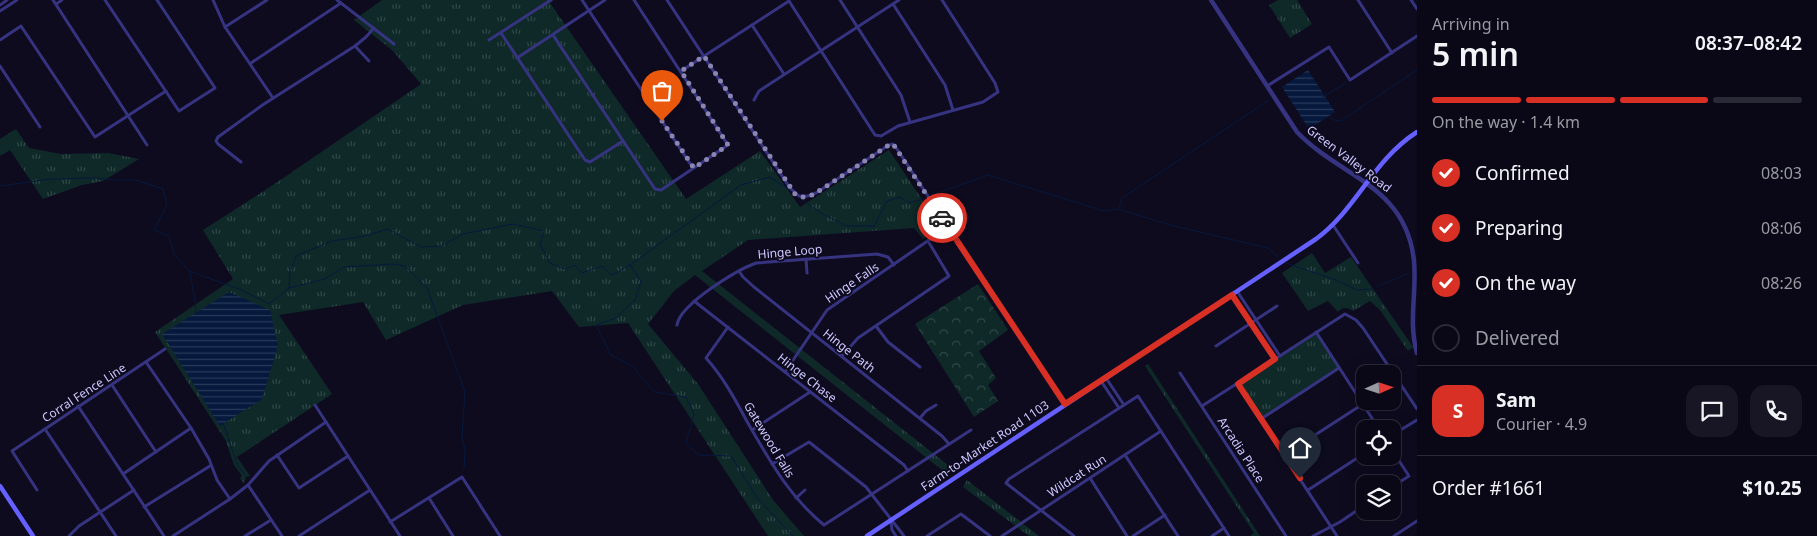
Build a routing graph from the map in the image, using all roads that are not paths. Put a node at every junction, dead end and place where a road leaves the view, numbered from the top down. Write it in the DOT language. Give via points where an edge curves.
graph roads {
  1 [pos="8,0"];
  2 [pos="17,0"];
  3 [pos="53,0"];
  4 [pos="62,0"];
  5 [pos="105,0"];
  6 [pos="157,0"];
  7 [pos="213,0"];
  8 [pos="267,0"];
  9 [pos="337,0"];
  10 [pos="551,0"];
  11 [pos="582,0"];
  12 [pos="605,0"];
  13 [pos="634,0"];
  14 [pos="667,0"];
  15 [pos="790,0"];
  16 [pos="840,0"];
  17 [pos="900,0"];
  18 [pos="942,0"];
  19 [pos="1211,0"];
  20 [pos="1358,0"];
  21 [pos="1411,0"];
  22 [pos="342,3"];
  23 [pos="56,4"];
  24 [pos="893,4"];
  25 [pos="0,5"];
  26 [pos="1417,9"];
  27 [pos="0,11"];
  28 [pos="589,11"];
  29 [pos="752,25"];
  30 [pos="225,26"];
  31 [pos="857,27"];
  32 [pos="374,28"];
  33 [pos="502,33"];
  34 [pos="553,35"];
  35 [pos="1417,36"];
  36 [pos="0,40"];
  37 [pos="488,40"];
  38 [pos="394,44"];
  39 [pos="355,46"];
  40 [pos="820,50"];
  41 [pos="1392,53"];
  42 [pos="704,56"];
  43 [pos="517,58"];
  44 [pos="369,61"];
  45 [pos="251,63"];
  46 [pos="0,66"];
  47 [pos="681,71"];
  48 [pos="784,74"];
  49 [pos="1267,87"];
  50 [pos="166,91"];
  51 [pos="273,98"];
  52 [pos="754,100"];
  53 [pos="953,110"];
  54 [pos="129,115"];
  55 [pos="910,122"];
  56 [pos="40,127"];
  57 [pos="1417,132"];
  58 [pos="623,140"];
  59 [pos="148,145"];
  60 [pos="240,162"];
  61 [pos="694,168"];
  62 [pos="1366,182"];
  63 [pos="1333,225"];
  64 [pos="948,227"];
  65 [pos="928,241"];
  66 [pos="806,259"];
  67 [pos="1358,263"];
  68 [pos="894,265"];
  69 [pos="739,271"];
  70 [pos="807,273"];
  71 [pos="1237,291"];
  72 [pos="1232,295"];
  73 [pos="694,301"];
  74 [pos="1278,306"];
  75 [pos="1256,320"];
  76 [pos="1251,323"];
  77 [pos="677,325"];
  78 [pos="876,326"];
  79 [pos="728,327"];
  80 [pos="811,332"];
  81 [pos="1316,332"];
  82 [pos="1216,346"];
  83 [pos="165,349"];
  84 [pos="1417,352"];
  85 [pos="842,356"];
  86 [pos="1280,356"];
  87 [pos="1275,359"];
  88 [pos="146,362"];
  89 [pos="920,367"];
  90 [pos="1339,368"];
  91 [pos="785,372"];
  92 [pos="1180,373"];
  93 [pos="1104,379"];
  94 [pos="1238,384"];
  95 [pos="112,385"];
  96 [pos="810,392"];
  97 [pos="1356,394"];
  98 [pos="1065,404"];
  99 [pos="315,405"];
  100 [pos="936,405"];
  101 [pos="1124,405"];
  102 [pos="78,406"];
  103 [pos="1202,406"];
  104 [pos="1119,408"];
  105 [pos="1356,409"];
  106 [pos="1417,409"];
  107 [pos="920,418"];
  108 [pos="1261,419"];
  109 [pos="1417,420"];
  110 [pos="326,422"];
  111 [pos="191,428"];
  112 [pos="45,429"];
  113 [pos="752,430"];
  114 [pos="971,430"];
  115 [pos="1401,430"];
  116 [pos="1161,431"];
  117 [pos="949,444"];
  118 [pos="156,452"];
  119 [pos="278,455"];
  120 [pos="1125,455"];
  121 [pos="1284,455"];
  122 [pos="348,456"];
  123 [pos="1356,459"];
  124 [pos="772,464"];
  125 [pos="1401,464"];
  126 [pos="210,466"];
  127 [pos="908,471"];
  128 [pos="123,474"];
  129 [pos="1090,478"];
  130 [pos="1401,481"];
  131 [pos="248,485"];
  132 [pos="0,486"];
  133 [pos="37,490"];
  134 [pos="134,490"];
  135 [pos="370,490"];
  136 [pos="805,490"];
  137 [pos="1308,490"];
  138 [pos="872,495"];
  139 [pos="429,498"];
  140 [pos="796,498"];
  141 [pos="230,499"];
  142 [pos="144,507"];
  143 [pos="1041,511"];
  144 [pos="1356,511"];
  145 [pos="100,513"];
  146 [pos="1164,515"];
  147 [pos="271,520"];
  148 [pos="890,520"];
  149 [pos="1417,521"];
  150 [pos="390,522"];
  151 [pos="1331,527"];
  152 [pos="1224,528"];
  153 [pos="33,536"];
  154 [pos="69,536"];
  155 [pos="116,536"];
  156 [pos="164,536"];
  157 [pos="173,536"];
  158 [pos="245,536"];
  159 [pos="282,536"];
  160 [pos="299,536"];
  161 [pos="400,536"];
  162 [pos="454,536"];
  163 [pos="500,536"];
  164 [pos="867,536"];
  165 [pos="896,536"];
  166 [pos="904,536"];
  167 [pos="927,536"];
  168 [pos="990,536"];
  169 [pos="1002,536"];
  170 [pos="1074,536"];
  171 [pos="1127,536"];
  172 [pos="1133,536"];
  173 [pos="1178,536"];
  174 [pos="1212,536"];
  175 [pos="1229,536"];
  176 [pos="1286,536"];
  177 [pos="1313,536"];
  178 [pos="1337,536"];
  179 [pos="1394,536"];
  1 -- 25 [label="street"];
  2 -- 27 [label="street"];
  3 -- 23 [label="street"];
  4 -- 23 [label="street"];
  5 -- 50 [label="street"];
  6 -- 50 [label="street" via="215,88 179,111"];
  7 -- 30 [label="street"];
  8 -- 30 [label="street"];
  9 -- 22 [label="street"];
  10 -- 33 [label="street"];
  11 -- 28 [label="street"];
  12 -- 28 [label="street"];
  13 -- 47 [label="street"];
  14 -- 42 [label="street"];
  15 -- 29 [label="street"];
  15 -- 40 [label="street"];
  16 -- 31 [label="street"];
  17 -- 24 [label="street"];
  18 -- 53 [label="street" via="998,88 997,94 988,100"];
  19 -- 49 [label="street, Green Valley Road"];
  20 -- 41 [label="street"];
  21 -- 26 [label="street"];
  22 -- 32 [label="street"];
  22 -- 45 [label="street"];
  23 -- 54 [label="street"];
  24 -- 31 [label="street"];
  24 -- 53 [label="street" via="945,85"];
  28 -- 34 [label="street"];
  28 -- 61 [label="street"];
  29 -- 42 [label="street"];
  29 -- 48 [label="street"];
  30 -- 45 [label="street"];
  31 -- 40 [label="street"];
  31 -- 55 [label="street" via="901,94"];
  32 -- 38 [label="street"];
  32 -- 39 [label="street"];
  33 -- 37 [label="street"];
  33 -- 43 [label="street"];
  34 -- 43 [label="street"];
  34 -- 58 [label="street"];
  35 -- 41 [label="street"];
  36 -- 54 [label="street" via="21,26 95,137"];
  39 -- 44 [label="street"];
  39 -- 51 [label="street"];
  40 -- 48 [label="street"];
  40 -- 55 [label="street" via="875,135 881,136"];
  41 -- 49 [label="street" via="1350,80 1329,48"];
  42 -- 47 [label="street"];
  42 -- 64 [label="street" via="795,194 805,197 816,193 893,144"];
  43 -- 58 [label="street" via="584,160 590,162"];
  45 -- 51 [label="street"];
  46 -- 56 [label="street"];
  47 -- 61 [label="street" via="728,145"];
  48 -- 52 [label="street" via="759,91"];
  49 -- 62 [label="street, Green Valley Road" via="1306,142"];
  50 -- 54 [label="street"];
  51 -- 60 [label="street" via="216,141"];
  53 -- 55 [label="street"];
  54 -- 59 [label="street"];
  57 -- 62 [label="main road, Farm-to-Market Road 1103" via="1392,151"];
  58 -- 61 [label="street" via="658,190"];
  62 -- 63 [label="main road, Farm-to-Market Road 1103"];
  62 -- 84 [label="street, Green Valley Road" via="1394,208 1412,245 1415,262 1412,329"];
  63 -- 67 [label="street"];
  63 -- 71 [label="main road, Farm-to-Market Road 1103"];
  64 -- 65 [label="street, Hinge Falls"];
  64 -- 98 [label="street"];
  65 -- 68 [label="street, Hinge Falls"];
  65 -- 78 [label="street" via="949,276"];
  66 -- 68 [label="street, Hinge Loop" via="877,254 888,257"];
  66 -- 69 [label="street, Hinge Loop" via="756,263"];
  66 -- 70 [label="street"];
  68 -- 80 [label="street, Hinge Falls" via="827,310"];
  69 -- 73 [label="street, Hinge Loop"];
  69 -- 80 [label="street, Hinge Path" via="742,278"];
  71 -- 72 [label="main road, Farm-to-Market Road 1103"];
  71 -- 75 [label="street"];
  72 -- 76 [label="street"];
  72 -- 93 [label="main road, Farm-to-Market Road 1103"];
  73 -- 77 [label="street, Hinge Loop" via="678,318"];
  73 -- 79 [label="street, Hinge Chase"];
  74 -- 75 [label="street"];
  75 -- 76 [label="street"];
  75 -- 86 [label="street"];
  76 -- 82 [label="street"];
  76 -- 87 [label="street"];
  78 -- 85 [label="street" via="858,338"];
  78 -- 89 [label="street" via="888,342"];
  79 -- 91 [label="street, Hinge Chase"];
  79 -- 113 [label="street, Gatewood Falls" via="706,358 725,382"];
  80 -- 85 [label="street, Hinge Path"];
  80 -- 91 [label="street, Hinge Falls"];
  81 -- 86 [label="street"];
  81 -- 90 [label="street"];
  81 -- 106 [label="street" via="1345,314 1356,320"];
  83 -- 88 [label="street, Corral Fence Line"];
  85 -- 107 [label="street, Hinge Path"];
  86 -- 87 [label="street"];
  87 -- 94 [label="street"];
  88 -- 95 [label="street, Corral Fence Line"];
  88 -- 111 [label="street"];
  90 -- 97 [label="street"];
  90 -- 108 [label="street"];
  91 -- 96 [label="street, Hinge Chase"];
  92 -- 103 [label="street, Arcadia Place"];
  93 -- 98 [label="main road, Farm-to-Market Road 1103"];
  93 -- 101 [label="street"];
  93 -- 104 [label="street"];
  94 -- 103 [label="street"];
  94 -- 108 [label="street"];
  95 -- 102 [label="street, Corral Fence Line"];
  95 -- 118 [label="street"];
  96 -- 113 [label="street"];
  96 -- 127 [label="street, Hinge Chase"];
  98 -- 148 [label="main road, Farm-to-Market Road 1103"];
  99 -- 110 [label="street"];
  100 -- 107 [label="street"];
  101 -- 104 [label="street"];
  101 -- 116 [label="street" via="1138,396"];
  102 -- 112 [label="street, Corral Fence Line"];
  102 -- 128 [label="street"];
  103 -- 176 [label="street, Arcadia Place"];
  104 -- 143 [label="street" via="1009,479 1006,483"];
  105 -- 121 [label="street"];
  107 -- 117 [label="street, Hinge Path"];
  108 -- 121 [label="street"];
  109 -- 115 [label="street"];
  110 -- 119 [label="street"];
  110 -- 122 [label="street"];
  111 -- 118 [label="street"];
  111 -- 126 [label="street"];
  112 -- 133 [label="street, Corral Fence Line" via="12,451"];
  112 -- 145 [label="street"];
  113 -- 124 [label="street, Gatewood Falls"];
  114 -- 117 [label="street"];
  116 -- 120 [label="street, Wildcat Run"];
  116 -- 152 [label="street"];
  117 -- 127 [label="street"];
  118 -- 128 [label="street"];
  119 -- 122 [label="street" via="298,488"];
  119 -- 131 [label="street"];
  120 -- 129 [label="street, Wildcat Run"];
  120 -- 146 [label="street"];
  121 -- 137 [label="street"];
  122 -- 135 [label="street"];
  123 -- 137 [label="street"];
  124 -- 138 [label="street" via="809,442"];
  124 -- 140 [label="street, Gatewood Falls"];
  125 -- 130 [label="street" via="1409,476"];
  126 -- 141 [label="street"];
  126 -- 142 [label="street"];
  127 -- 138 [label="street"];
  128 -- 134 [label="street"];
  129 -- 143 [label="street, Wildcat Run"];
  129 -- 171 [label="street"];
  131 -- 141 [label="street"];
  131 -- 147 [label="street"];
  132 -- 153 [label="main road"];
  134 -- 142 [label="street"];
  134 -- 145 [label="street"];
  135 -- 150 [label="street"];
  135 -- 160 [label="street"];
  136 -- 140 [label="street"];
  137 -- 151 [label="street"];
  138 -- 140 [label="street, Gatewood Falls" via="824,526"];
  138 -- 148 [label="street"];
  139 -- 150 [label="street"];
  139 -- 162 [label="street"];
  139 -- 163 [label="street" via="462,477"];
  141 -- 157 [label="street"];
  142 -- 156 [label="street"];
  143 -- 169 [label="street, Wildcat Run"];
  143 -- 170 [label="street"];
  144 -- 151 [label="street"];
  145 -- 154 [label="street"];
  145 -- 155 [label="street"];
  146 -- 172 [label="street"];
  146 -- 173 [label="street"];
  147 -- 158 [label="street"];
  147 -- 159 [label="street"];
  148 -- 164 [label="main road, Farm-to-Market Road 1103"];
  148 -- 165 [label="street"];
  148 -- 166 [label="street"];
  149 -- 179 [label="street"];
  150 -- 161 [label="street"];
  151 -- 177 [label="street"];
  151 -- 178 [label="street"];
  152 -- 174 [label="street"];
  152 -- 175 [label="street"];
  167 -- 168 [label="street" via="962,514"];
}
